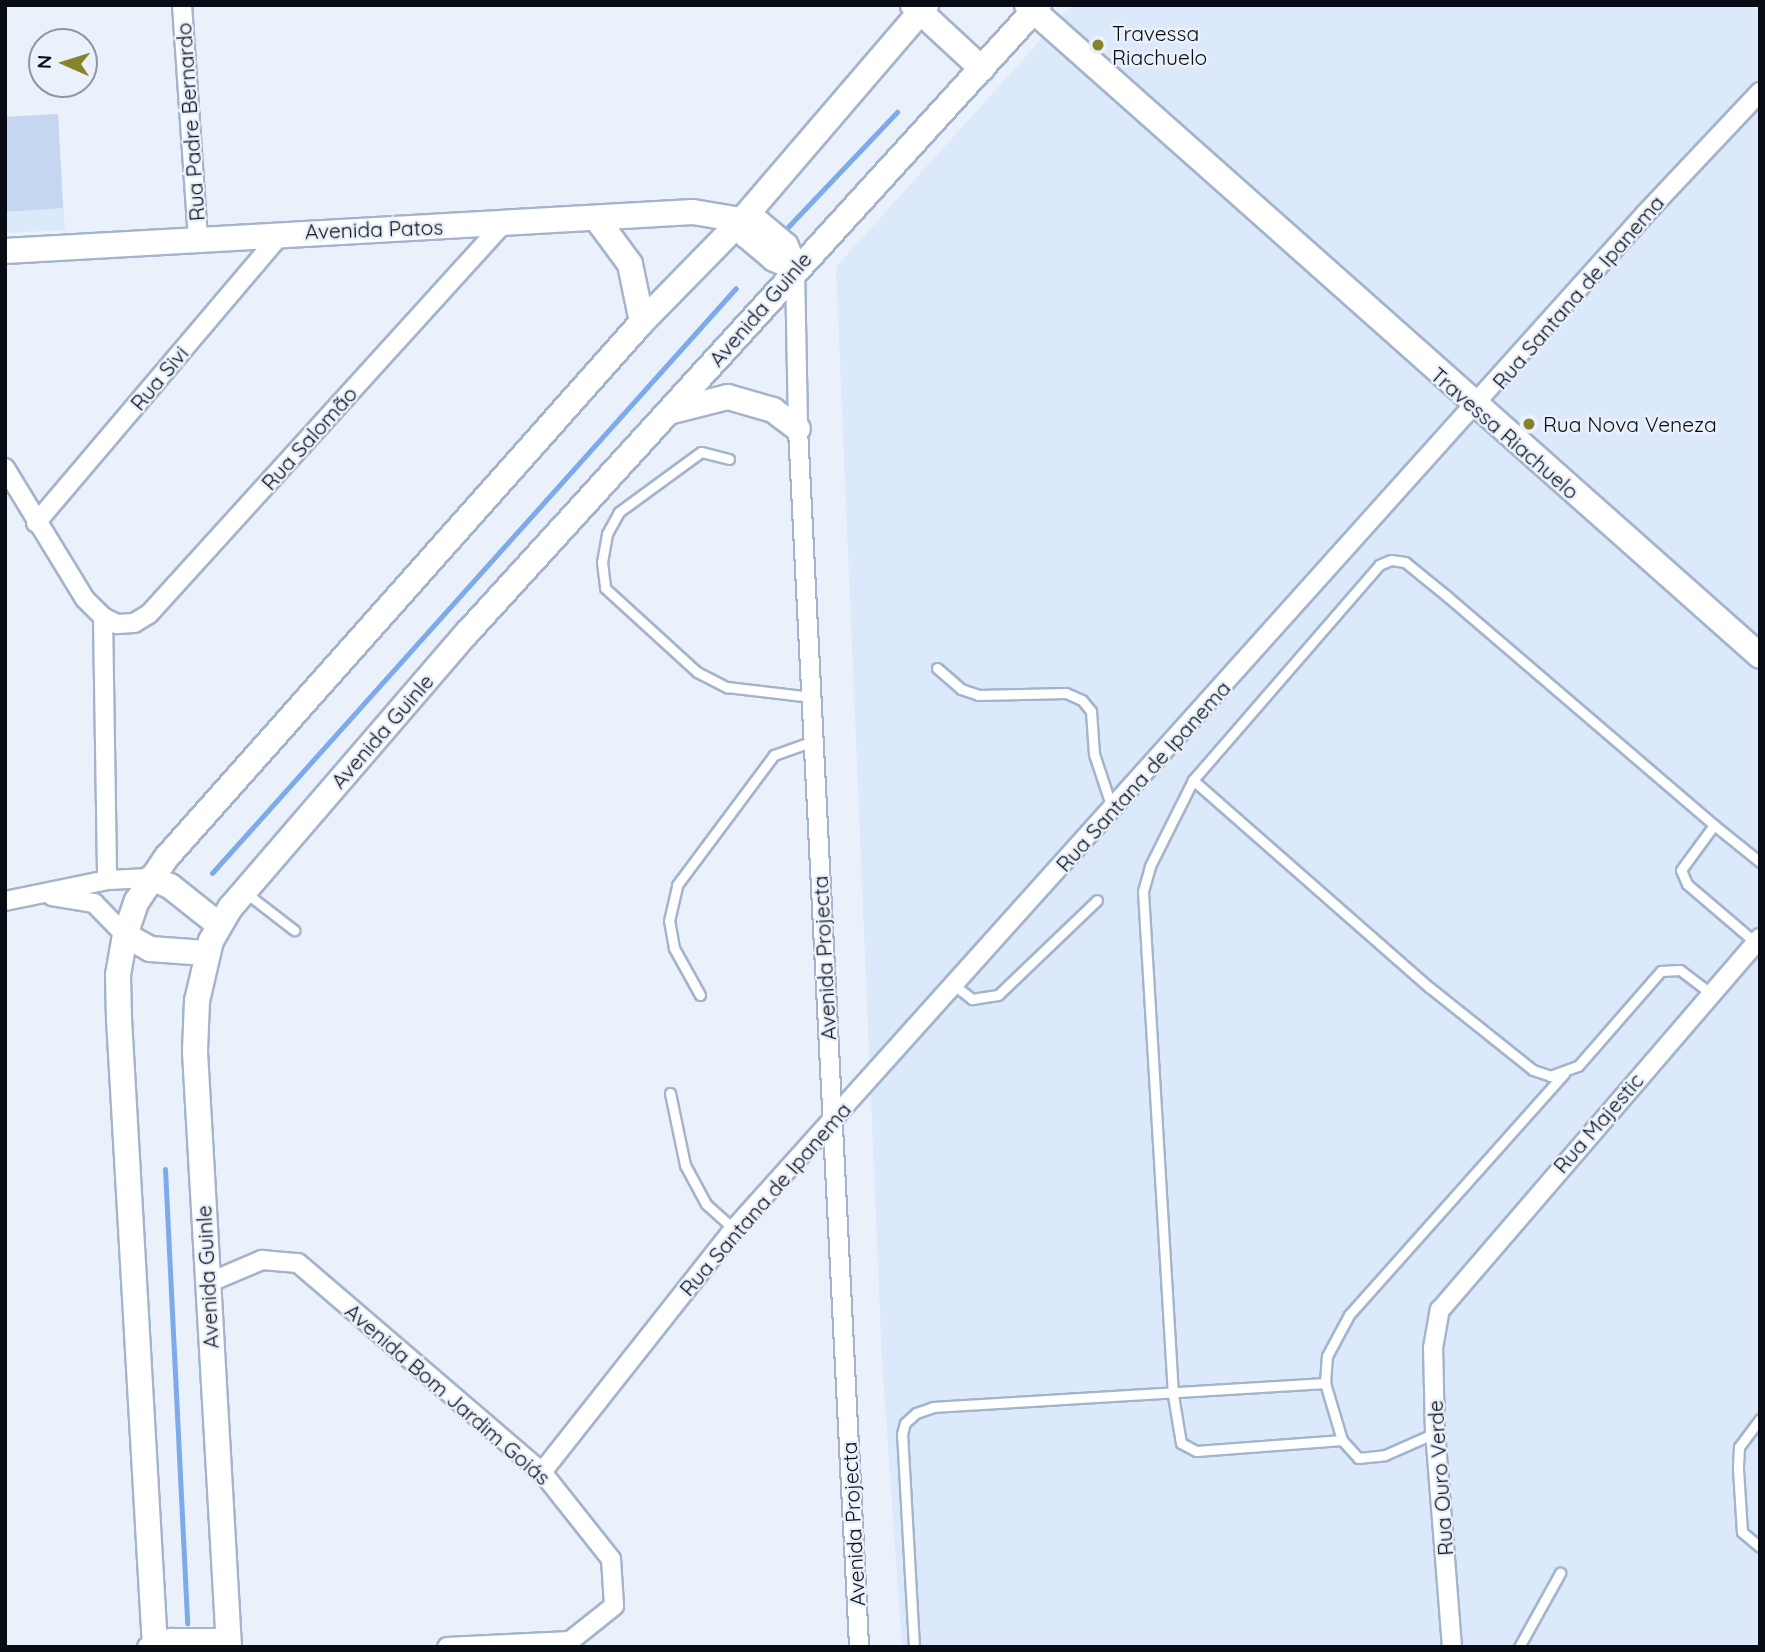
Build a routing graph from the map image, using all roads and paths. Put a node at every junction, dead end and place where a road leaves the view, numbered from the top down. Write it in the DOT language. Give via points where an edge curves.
graph roads {
  1 [pos="182,5"];
  2 [pos="1034,7"];
  3 [pos="920,8"];
  4 [pos="982,69"];
  5 [pos="1760,92"];
  6 [pos="596,218"];
  7 [pos="742,220"];
  8 [pos="503,224"];
  9 [pos="282,233"];
  10 [pos="198,239"];
  11 [pos="5,251"];
  12 [pos="795,268"];
  13 [pos="642,322"];
  14 [pos="1476,408"];
  15 [pos="671,411"];
  16 [pos="798,429"];
  17 [pos="729,459"];
  18 [pos="5,468"];
  19 [pos="36,523"];
  20 [pos="103,617"];
  21 [pos="1760,656"];
  22 [pos="937,668"];
  23 [pos="811,697"];
  24 [pos="813,741"];
  25 [pos="1193,780"];
  26 [pos="1112,810"];
  27 [pos="1714,825"];
  28 [pos="1760,862"];
  29 [pos="151,878"];
  30 [pos="107,880"];
  31 [pos="244,892"];
  32 [pos="35,894"];
  33 [pos="1097,900"];
  34 [pos="5,901"];
  35 [pos="219,925"];
  36 [pos="294,930"];
  37 [pos="125,936"];
  38 [pos="1758,941"];
  39 [pos="206,953"];
  40 [pos="954,985"];
  41 [pos="1712,993"];
  42 [pos="701,995"];
  43 [pos="1564,1074"];
  44 [pos="670,1093"];
  45 [pos="832,1120"];
  46 [pos="734,1229"];
  47 [pos="208,1283"];
  48 [pos="1440,1310"];
  49 [pos="1325,1382"];
  50 [pos="1173,1395"];
  51 [pos="1760,1419"];
  52 [pos="1436,1433"];
  53 [pos="1342,1440"];
  54 [pos="542,1472"];
  55 [pos="1760,1547"];
  56 [pos="1560,1573"];
  57 [pos="232,1642"];
  58 [pos="152,1646"];
  59 [pos="447,1647"];
  60 [pos="859,1647"];
  61 [pos="914,1647"];
  62 [pos="1452,1647"];
  63 [pos="1519,1647"];
  1 -- 10 [label="street, Rua Padre Bernardo"];
  2 -- 4 [label="street, Avenida Guinle"];
  2 -- 14 [label="street, Travessa Riachuelo"];
  3 -- 4 [label="street"];
  3 -- 7 [label="street"];
  4 -- 12 [label="street, Avenida Guinle"];
  5 -- 14 [label="street, Rua Santana de Ipanema" via="1645,214"];
  6 -- 7 [label="street, Avenida Patos" via="693,212"];
  6 -- 8 [label="street, Avenida Patos"];
  6 -- 13 [label="street" via="630,264"];
  7 -- 12 [label="street" via="747,236 774,259"];
  7 -- 13 [label="street"];
  8 -- 9 [label="street, Avenida Patos"];
  8 -- 20 [label="street, Rua Salomão" via="149,614 134,623 117,624"];
  9 -- 10 [label="street, Avenida Patos"];
  9 -- 19 [label="street, Rua Sivi"];
  10 -- 11 [label="street, Avenida Patos"];
  12 -- 15 [label="street, Avenida Guinle"];
  12 -- 16 [label="street, Avenida Projecta"];
  13 -- 29 [label="street"];
  14 -- 21 [label="street, Travessa Riachuelo"];
  14 -- 26 [label="street, Rua Santana de Ipanema"];
  15 -- 16 [label="street" via="728,397 773,410"];
  15 -- 31 [label="street, Avenida Guinle" via="467,633"];
  16 -- 23 [label="street, Avenida Projecta"];
  17 -- 23 [label="lane" via="701,452 619,512 607,534 601,562 605,587 697,672 727,687"];
  18 -- 19 [label="street"];
  19 -- 20 [label="street" via="85,598"];
  20 -- 30 [label="street"];
  22 -- 26 [label="lane" via="961,690 978,695 1066,693 1082,700 1091,711 1094,754"];
  23 -- 24 [label="street, Avenida Projecta"];
  24 -- 42 [label="lane" via="774,755 677,885 669,921 674,948"];
  24 -- 45 [label="street, Avenida Projecta"];
  25 -- 27 [label="lane" via="1379,565 1391,560 1405,562 1448,597"];
  25 -- 43 [label="lane" via="1450,1004 1534,1070 1550,1076"];
  25 -- 50 [label="lane" via="1150,866 1143,891"];
  26 -- 40 [label="street, Rua Santana de Ipanema"];
  27 -- 28 [label="lane"];
  27 -- 38 [label="lane" via="1685,860 1682,877"];
  29 -- 30 [label="street"];
  29 -- 35 [label="street" via="170,886"];
  29 -- 37 [label="street"];
  30 -- 32 [label="street"];
  31 -- 35 [label="street, Avenida Guinle"];
  31 -- 36 [label="lane"];
  32 -- 34 [label="street"];
  32 -- 37 [label="street" via="94,902"];
  33 -- 40 [label="lane" via="998,995 972,999"];
  35 -- 39 [label="street, Avenida Guinle"];
  37 -- 39 [label="street" via="150,949"];
  37 -- 58 [label="street" via="118,975 119,1019"];
  38 -- 41 [label="street, Rua Majestic"];
  39 -- 47 [label="street, Avenida Guinle" via="197,1001 195,1051"];
  40 -- 45 [label="street, Rua Santana de Ipanema"];
  41 -- 43 [label="lane" via="1680,970 1661,971 1577,1066"];
  41 -- 48 [label="street, Rua Majestic"];
  43 -- 49 [label="lane" via="1349,1315 1327,1356"];
  44 -- 46 [label="lane" via="685,1165 706,1204"];
  45 -- 46 [label="street, Rua Santana de Ipanema"];
  45 -- 60 [label="street, Avenida Projecta"];
  46 -- 54 [label="street, Rua Santana de Ipanema"];
  47 -- 54 [label="street, Avenida Bom Jardim Goiás" via="262,1260 298,1263"];
  47 -- 57 [label="street, Avenida Guinle"];
  48 -- 52 [label="street, Rua Ouro Verde" via="1433,1348"];
  49 -- 50 [label="lane"];
  49 -- 53 [label="lane"];
  50 -- 53 [label="lane" via="1186,1449"];
  50 -- 61 [label="lane" via="933,1407 905,1423"];
  51 -- 55 [label="lane" via="1739,1447 1738,1469 1742,1532"];
  52 -- 53 [label="lane" via="1368,1459 1350,1452"];
  52 -- 62 [label="street, Rua Ouro Verde"];
  54 -- 59 [label="street, Avenida Bom Jardim Goiás" via="611,1559 614,1606 570,1641"];
  56 -- 63 [label="lane"];
  57 -- 58 [label="street" via="171,1638"];
}
